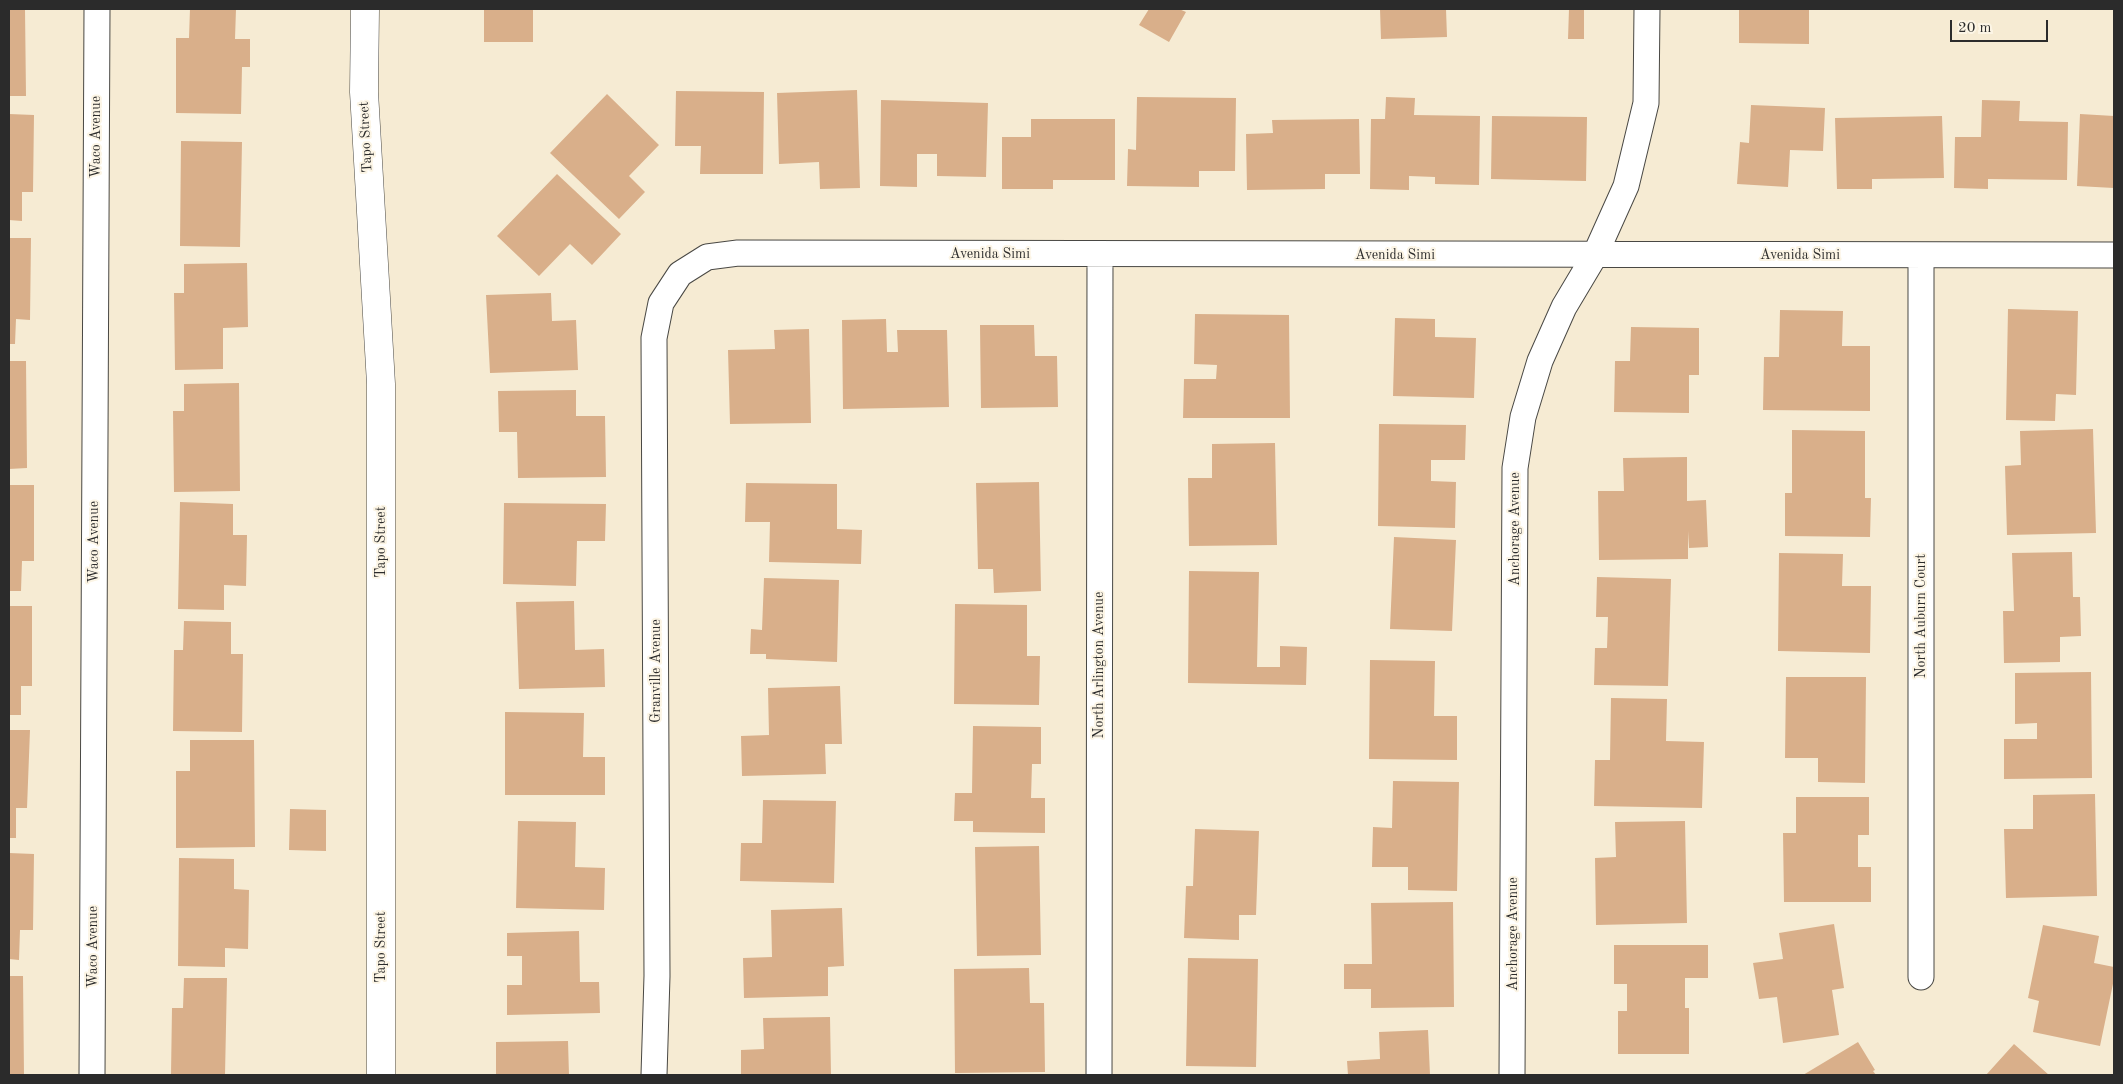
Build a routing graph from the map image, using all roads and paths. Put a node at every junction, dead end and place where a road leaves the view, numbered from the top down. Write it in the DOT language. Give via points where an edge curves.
graph roads {
  1 [pos="97,9"];
  2 [pos="365,9"];
  3 [pos="1647,9"];
  4 [pos="1100,254"];
  5 [pos="1595,255"];
  6 [pos="1921,255"];
  7 [pos="2114,255"];
  8 [pos="680,274"];
  9 [pos="1920,977"];
  10 [pos="92,1075"];
  11 [pos="381,1075"];
  12 [pos="654,1075"];
  13 [pos="1099,1075"];
  14 [pos="1512,1075"];
  1 -- 10 [label="street, Waco Avenue"];
  2 -- 11 [label="street, Tapo Street" via="364,92 381,384"];
  3 -- 5 [label="street, Anchorage Avenue" via="1646,102 1626,186"];
  4 -- 5 [label="street, Avenida Simi"];
  4 -- 8 [label="street, Avenida Simi" via="738,253 707,257"];
  4 -- 13 [label="street, North Arlington Avenue"];
  5 -- 6 [label="street, Avenida Simi"];
  5 -- 14 [label="street, Anchorage Avenue" via="1564,307 1540,360 1523,417 1515,468"];
  6 -- 7 [label="street, Avenida Simi"];
  6 -- 9 [label="street, North Auburn Court"];
  8 -- 12 [label="street, Granville Avenue" via="661,303 654,338 658,976"];
}
